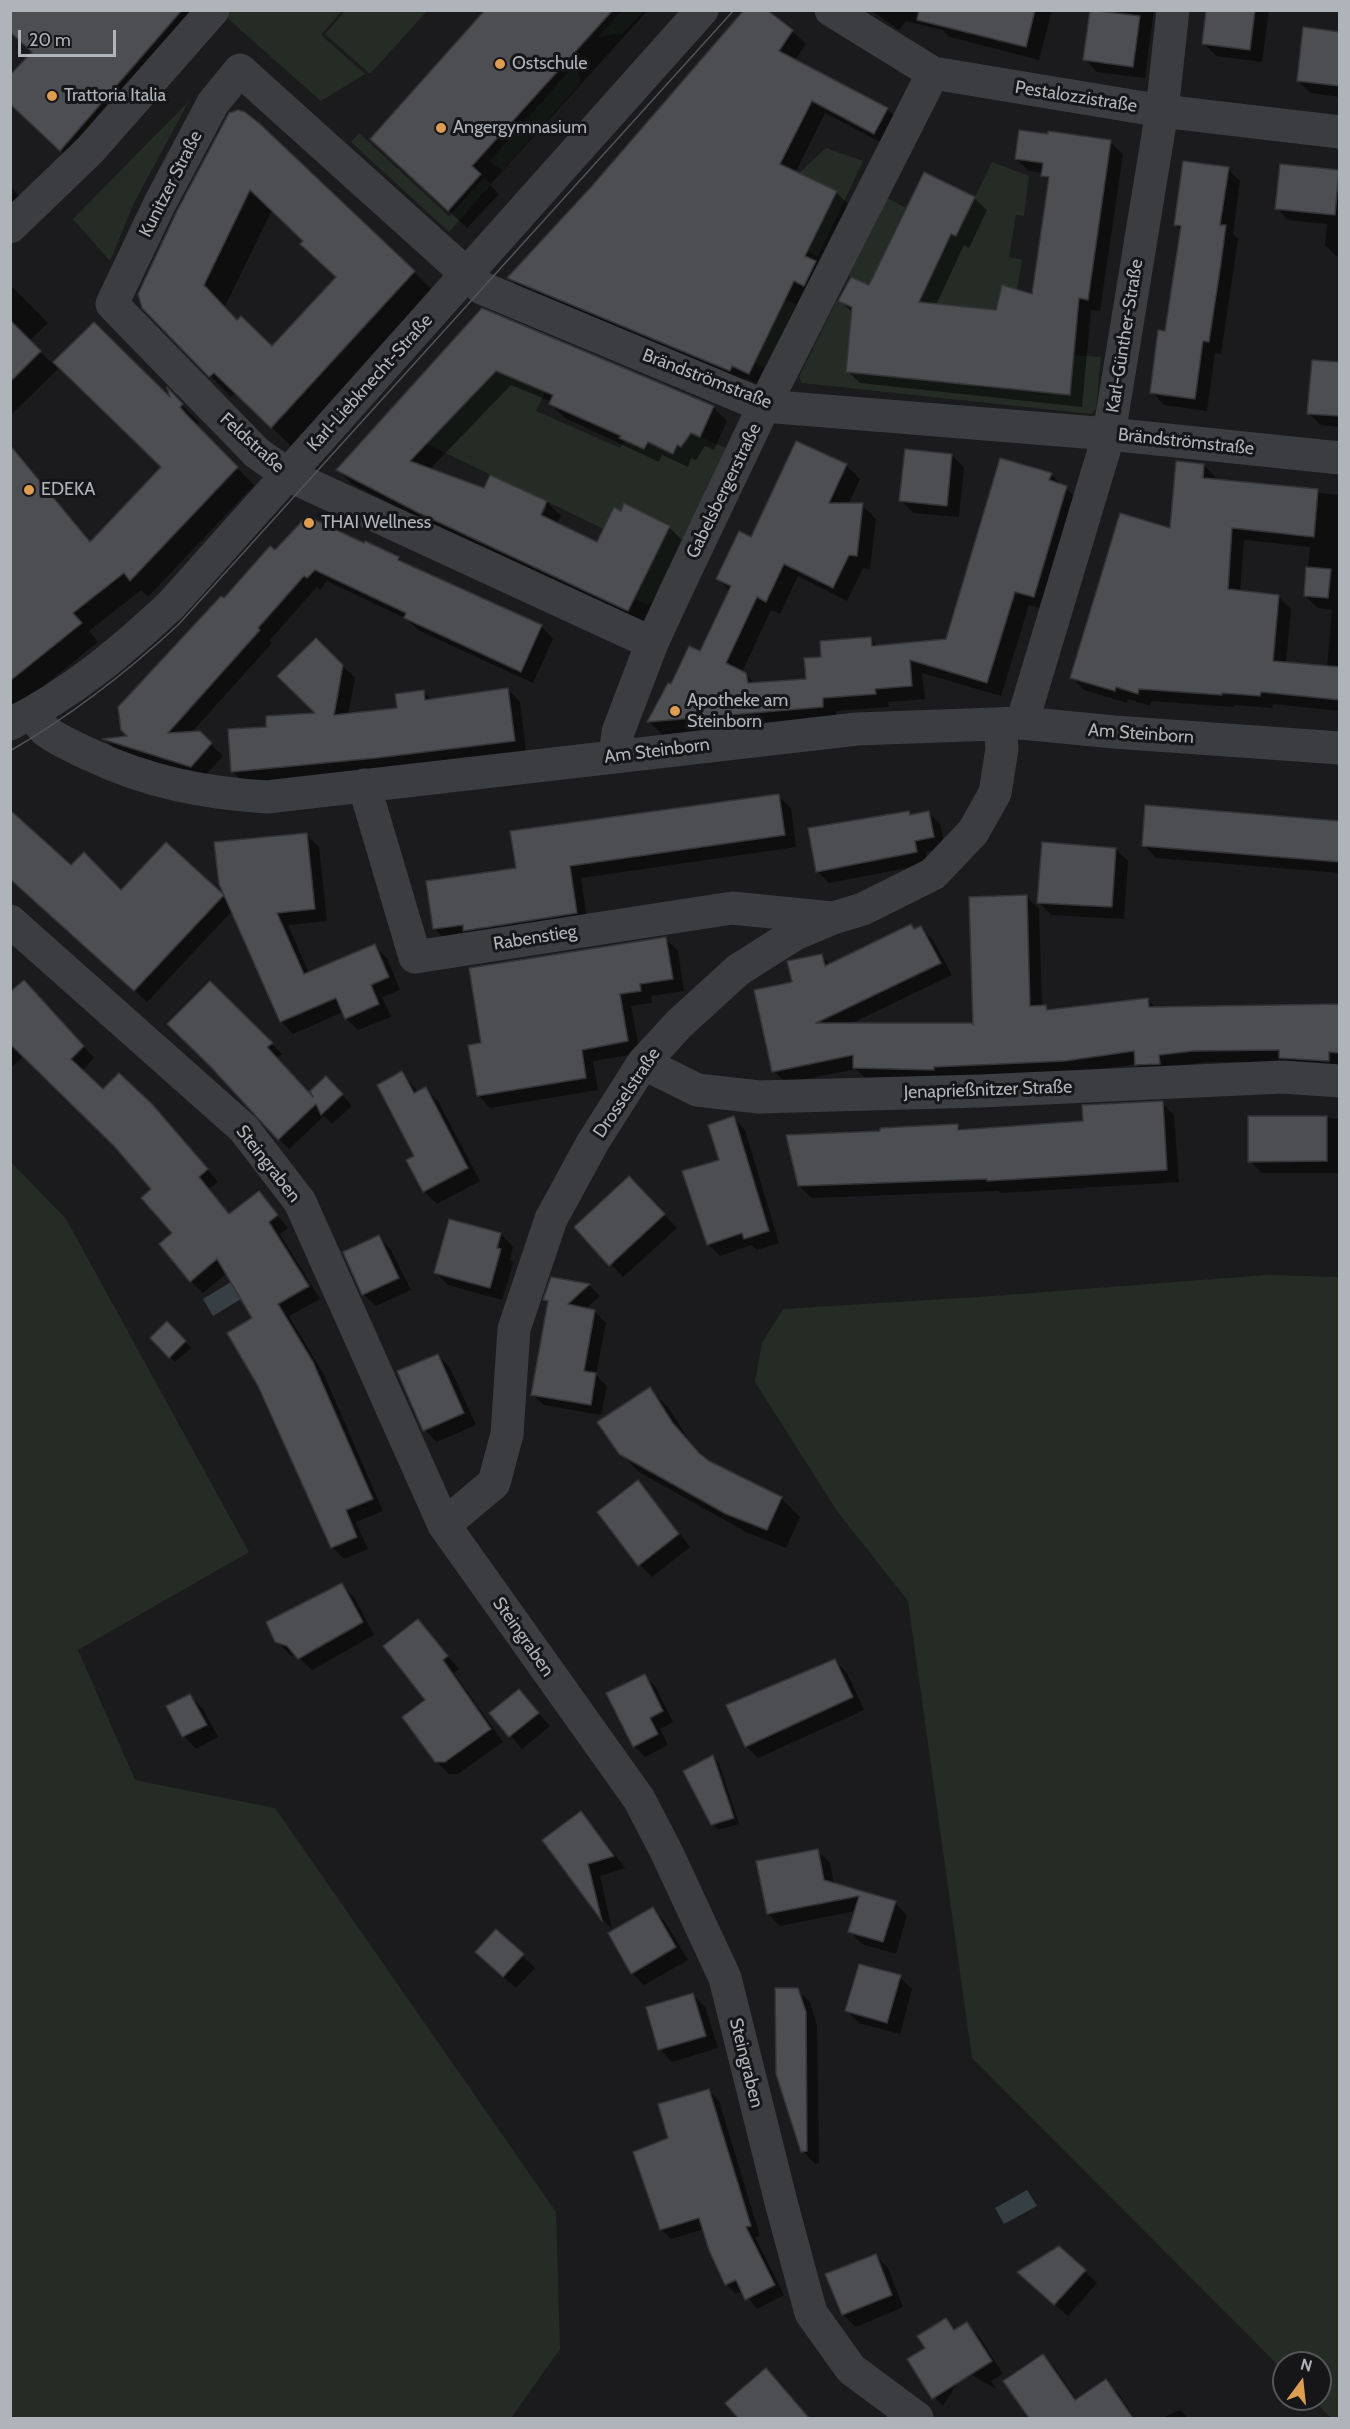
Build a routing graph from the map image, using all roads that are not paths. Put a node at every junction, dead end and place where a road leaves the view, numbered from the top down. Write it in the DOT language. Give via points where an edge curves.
graph roads {
  1 [pos="213,10"];
  2 [pos="702,10"];
  3 [pos="831,10"];
  4 [pos="1173,10"];
  5 [pos="240,70"];
  6 [pos="933,73"];
  7 [pos="1162,111"];
  8 [pos="1340,132"];
  9 [pos="10,227"];
  10 [pos="467,276"];
  11 [pos="112,304"];
  12 [pos="764,406"];
  13 [pos="1109,434"];
  14 [pos="1340,458"];
  15 [pos="288,475"];
  16 [pos="652,643"];
  17 [pos="21,718"];
  18 [pos="1011,724"];
  19 [pos="1340,748"];
  20 [pos="615,756"];
  21 [pos="364,785"];
  22 [pos="833,918"];
  23 [pos="15,932"];
  24 [pos="643,1063"];
  25 [pos="1340,1081"];
  26 [pos="444,1525"];
  27 [pos="917,2418"];
  1 -- 9 [label="street" via="90,150"];
  2 -- 10 [label="street, Karl-Liebknecht-Straße"];
  3 -- 6 [label="street, Pestalozzistraße"];
  4 -- 7 [label="street, Karl-Günther-Straße"];
  5 -- 10 [label="street, Brändströmstraße"];
  5 -- 11 [label="street, Kunitzer Straße" via="213,103"];
  6 -- 7 [label="street, Pestalozzistraße"];
  6 -- 12 [label="street, Gabelsbergerstraße"];
  7 -- 8 [label="street, Pestalozzistraße"];
  7 -- 13 [label="street, Karl-Günther-Straße"];
  10 -- 12 [label="street, Brändströmstraße" via="482,288"];
  10 -- 15 [label="street, Karl-Liebknecht-Straße"];
  11 -- 15 [label="street, Feldstraße" via="257,453"];
  12 -- 13 [label="street, Brändströmstraße"];
  12 -- 16 [label="street, Gabelsbergerstraße"];
  13 -- 14 [label="street, Brändströmstraße"];
  13 -- 18 [label="street, Karl-Günther-Straße"];
  15 -- 16 [label="street, Feldstraße"];
  15 -- 17 [label="street, Karl-Liebknecht-Straße" via="140,633 80,681"];
  16 -- 20 [label="street, Gabelsbergerstraße" via="618,732"];
  17 -- 21 [label="street, Am Steinborn" via="135,773 184,787 267,797"];
  18 -- 19 [label="street, Am Steinborn"];
  18 -- 20 [label="street, Am Steinborn" via="857,729"];
  18 -- 22 [label="street, Drosselstraße" via="1002,749 995,793 973,832 933,874 863,909"];
  20 -- 21 [label="street, Am Steinborn"];
  21 -- 22 [label="street, Rabenstieg" via="415,957 732,908"];
  22 -- 24 [label="street, Drosselstraße" via="795,934 738,970"];
  23 -- 26 [label="street, Steingraben" via="244,1129 300,1202"];
  24 -- 25 [label="street, Jenaprießnitzer Straße" via="697,1090 759,1097 1283,1077"];
  24 -- 26 [label="street, Drosselstraße" via="551,1219 514,1329 507,1434 494,1484"];
  26 -- 27 [label="street, Steingraben" via="639,1799 667,1853 725,1978 811,2313 850,2369"];
}
